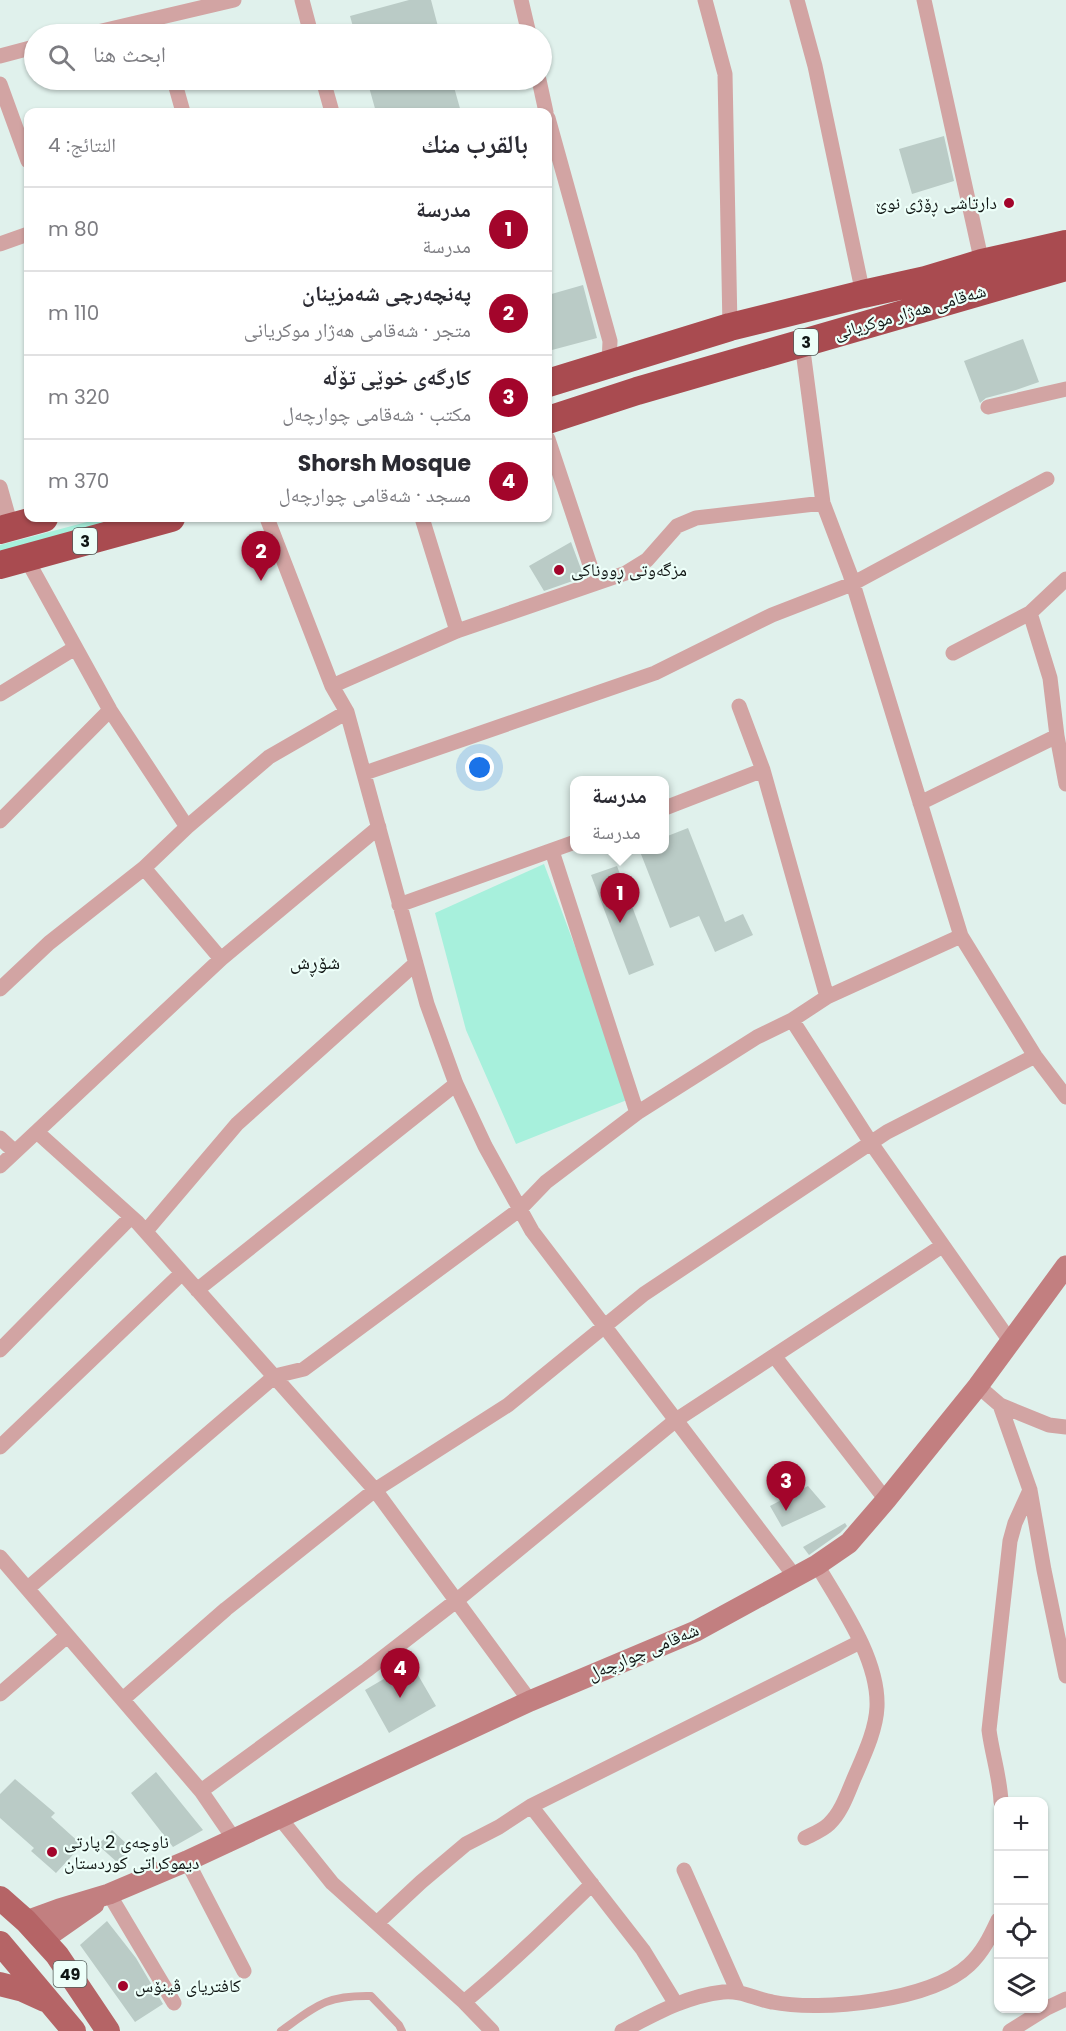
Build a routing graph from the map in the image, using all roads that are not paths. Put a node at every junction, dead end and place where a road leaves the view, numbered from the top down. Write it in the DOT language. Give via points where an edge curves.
graph roads {
  1 [pos="234,0"];
  2 [pos="302,0"];
  3 [pos="521,0"];
  4 [pos="705,0"];
  5 [pos="797,0"];
  6 [pos="924,0"];
  7 [pos="157,18"];
  8 [pos="132,24"];
  9 [pos="159,24"];
  10 [pos="308,24"];
  11 [pos="527,24"];
  12 [pos="24,50"];
  13 [pos="0,56"];
  14 [pos="0,84"];
  15 [pos="177,90"];
  16 [pos="326,90"];
  17 [pos="540,90"];
  18 [pos="182,108"];
  19 [pos="331,108"];
  20 [pos="545,108"];
  21 [pos="552,141"];
  22 [pos="24,149"];
  23 [pos="24,235"];
  24 [pos="0,244"];
  25 [pos="1066,244"];
  26 [pos="982,263"];
  27 [pos="1066,267"];
  28 [pos="938,290"];
  29 [pos="873,292"];
  30 [pos="896,317"];
  31 [pos="730,327"];
  32 [pos="802,343"];
  33 [pos="609,364"];
  34 [pos="552,382"];
  35 [pos="1066,389"];
  36 [pos="988,407"];
  37 [pos="552,419"];
  38 [pos="552,451"];
  39 [pos="1047,479"];
  40 [pos="0,487"];
  41 [pos="823,503"];
  42 [pos="29,522"];
  43 [pos="156,522"];
  44 [pos="269,522"];
  45 [pos="423,522"];
  46 [pos="6,528"];
  47 [pos="13,561"];
  48 [pos="1066,579"];
  49 [pos="596,584"];
  50 [pos="852,584"];
  51 [pos="1030,613"];
  52 [pos="457,631"];
  53 [pos="75,648"];
  54 [pos="953,653"];
  55 [pos="332,686"];
  56 [pos="0,694"];
  57 [pos="739,706"];
  58 [pos="110,710"];
  59 [pos="347,712"];
  60 [pos="1057,736"];
  61 [pos="763,770"];
  62 [pos="365,772"];
  63 [pos="1066,784"];
  64 [pos="920,803"];
  65 [pos="669,806"];
  66 [pos="0,821"];
  67 [pos="187,827"];
  68 [pos="379,827"];
  69 [pos="570,844"];
  70 [pos="552,851"];
  71 [pos="144,868"];
  72 [pos="399,906"];
  73 [pos="961,936"];
  74 [pos="221,959"];
  75 [pos="416,963"];
  76 [pos="0,989"];
  77 [pos="827,997"];
  78 [pos="792,1020"];
  79 [pos="1035,1056"];
  80 [pos="456,1084"];
  81 [pos="1066,1097"];
  82 [pos="638,1113"];
  83 [pos="37,1132"];
  84 [pos="0,1138"];
  85 [pos="871,1143"];
  86 [pos="15,1152"];
  87 [pos="0,1166"];
  88 [pos="519,1210"];
  89 [pos="131,1217"];
  90 [pos="146,1231"];
  91 [pos="942,1246"];
  92 [pos="1066,1266"];
  93 [pos="182,1273"];
  94 [pos="197,1290"];
  95 [pos="604,1327"];
  96 [pos="1010,1341"];
  97 [pos="0,1350"];
  98 [pos="775,1357"];
  99 [pos="275,1376"];
  100 [pos="978,1386"];
  101 [pos="1000,1405"];
  102 [pos="676,1420"];
  103 [pos="1066,1427"];
  104 [pos="0,1447"];
  105 [pos="375,1490"];
  106 [pos="1030,1490"];
  107 [pos="886,1500"];
  108 [pos="0,1557"];
  109 [pos="817,1565"];
  110 [pos="796,1578"];
  111 [pos="28,1588"];
  112 [pos="456,1601"];
  113 [pos="68,1636"];
  114 [pos="860,1642"];
  115 [pos="1066,1676"];
  116 [pos="0,1694"];
  117 [pos="123,1699"];
  118 [pos="530,1701"];
  119 [pos="201,1791"];
  120 [pos="1001,1797"];
  121 [pos="531,1806"];
  122 [pos="279,1817"];
  123 [pos="805,1838"];
  124 [pos="234,1839"];
  125 [pos="187,1862"];
  126 [pos="684,1870"];
  127 [pos="592,1884"];
  128 [pos="109,1894"];
  129 [pos="0,1898"];
  130 [pos="26,1921"];
  131 [pos="377,1923"];
  132 [pos="994,1930"];
  133 [pos="0,1936"];
  134 [pos="44,1938"];
  135 [pos="4,1955"];
  136 [pos="244,1971"];
  137 [pos="0,1984"];
  138 [pos="738,1992"];
  139 [pos="1066,2000"];
  140 [pos="464,2002"];
  141 [pos="174,2003"];
  142 [pos="676,2004"];
  143 [pos="54,2005"];
  144 [pos="74,2031"];
  145 [pos="108,2031"];
  146 [pos="281,2031"];
  147 [pos="402,2031"];
  148 [pos="492,2031"];
  149 [pos="622,2031"];
  150 [pos="1010,2031"];
  1 -- 7 [label="street"];
  2 -- 10 [label="street"];
  3 -- 11 [label="street"];
  4 -- 31 [label="street" via="725,74"];
  5 -- 29 [label="street"];
  6 -- 26 [label="street"];
  7 -- 8 [label="street"];
  7 -- 9 [label="street"];
  12 -- 13 [label="street"];
  14 -- 22 [label="street"];
  15 -- 18 [label="street"];
  16 -- 19 [label="street"];
  17 -- 20 [label="street"];
  21 -- 33 [label="street" via="610,341"];
  23 -- 24 [label="street"];
  25 -- 26 [label="highway, شەقامی ھەژار موکریانی / 3"];
  26 -- 28 [label="highway, شەقامی ھەژار موکریانی / 3"];
  27 -- 28 [label="highway, شەقامی ھەژار موکریانی / 3"];
  28 -- 29 [label="highway, شەقامی ھەژار موکریانی / 3"];
  28 -- 30 [label="highway, شەقامی ھەژار موکریانی / 3"];
  29 -- 30 [label="highway" via="898,291 900,308"];
  29 -- 31 [label="highway, شەقامی ھەژار موکریانی / 3"];
  30 -- 32 [label="highway, شەقامی ھەژار موکریانی / 3"];
  31 -- 33 [label="highway, شەقامی ھەژار موکریانی / 3"];
  32 -- 37 [label="highway, شەقامی ھەژار موکریانی / 3"];
  32 -- 41 [label="street"];
  33 -- 34 [label="highway, شەقامی ھەژار موکریانی / 3"];
  35 -- 36 [label="street"];
  38 -- 49 [label="street"];
  39 -- 50 [label="street"];
  40 -- 46 [label="street"];
  41 -- 49 [label="street" via="696,518 677,526 647,560"];
  41 -- 50 [label="street"];
  42 -- 46 [label="highway"];
  43 -- 47 [label="highway, 3"];
  44 -- 55 [label="street"];
  45 -- 52 [label="street"];
  47 -- 53 [label="street"];
  48 -- 51 [label="street"];
  49 -- 52 [label="street"];
  50 -- 62 [label="street" via="772,615 655,673"];
  50 -- 64 [label="street"];
  51 -- 54 [label="street"];
  51 -- 60 [label="street" via="1050,678"];
  52 -- 55 [label="street"];
  53 -- 56 [label="street"];
  53 -- 58 [label="street"];
  55 -- 59 [label="street"];
  57 -- 61 [label="street"];
  58 -- 66 [label="street"];
  58 -- 67 [label="street"];
  59 -- 62 [label="street"];
  59 -- 67 [label="street" via="270,757"];
  60 -- 63 [label="street"];
  60 -- 64 [label="street"];
  61 -- 65 [label="street"];
  61 -- 77 [label="street"];
  62 -- 68 [label="street"];
  64 -- 73 [label="street"];
  67 -- 71 [label="street"];
  68 -- 72 [label="street"];
  68 -- 74 [label="street"];
  69 -- 70 [label="street"];
  70 -- 72 [label="street"];
  70 -- 82 [label="street"];
  71 -- 74 [label="street"];
  71 -- 76 [label="street"];
  72 -- 75 [label="street"];
  73 -- 77 [label="street"];
  73 -- 79 [label="street"];
  74 -- 83 [label="street"];
  75 -- 80 [label="street"];
  75 -- 90 [label="street" via="237,1124"];
  77 -- 78 [label="street"];
  78 -- 82 [label="street" via="757,1037"];
  78 -- 85 [label="street"];
  79 -- 81 [label="street"];
  79 -- 85 [label="street"];
  80 -- 88 [label="street"];
  80 -- 94 [label="street"];
  82 -- 88 [label="street" via="546,1182"];
  83 -- 86 [label="street"];
  83 -- 89 [label="street"];
  84 -- 86 [label="street"];
  85 -- 91 [label="street"];
  85 -- 95 [label="street" via="644,1294"];
  86 -- 87 [label="street"];
  88 -- 95 [label="street"];
  88 -- 99 [label="street" via="303,1369"];
  89 -- 90 [label="street"];
  89 -- 97 [label="street"];
  90 -- 93 [label="street"];
  91 -- 96 [label="street"];
  91 -- 98 [label="street"];
  92 -- 96 [label="main road, شەقامی چوارچەل"];
  93 -- 94 [label="street"];
  93 -- 104 [label="street"];
  94 -- 99 [label="street"];
  95 -- 102 [label="street"];
  95 -- 105 [label="street" via="508,1405"];
  96 -- 100 [label="main road, شەقامی چوارچەل"];
  98 -- 102 [label="street"];
  98 -- 107 [label="street"];
  99 -- 105 [label="street"];
  99 -- 111 [label="street"];
  100 -- 101 [label="street"];
  100 -- 107 [label="main road, شەقامی چوارچەل"];
  101 -- 103 [label="street" via="1049,1425"];
  101 -- 106 [label="street"];
  102 -- 110 [label="street"];
  102 -- 112 [label="street"];
  105 -- 112 [label="street"];
  105 -- 117 [label="street"];
  106 -- 115 [label="street"];
  106 -- 120 [label="street" via="1010,1540 989,1730"];
  107 -- 109 [label="main road, شەقامی چوارچەل" via="849,1543"];
  108 -- 111 [label="street"];
  109 -- 110 [label="main road, شەقامی چوارچەل"];
  109 -- 114 [label="street"];
  110 -- 118 [label="main road, شەقامی چوارچەل" via="696,1630"];
  111 -- 113 [label="street"];
  112 -- 118 [label="street"];
  112 -- 119 [label="street"];
  113 -- 116 [label="street"];
  113 -- 117 [label="street"];
  114 -- 121 [label="street"];
  114 -- 123 [label="street" via="875,1680 877,1707 873,1728 842,1805 828,1825"];
  117 -- 119 [label="street"];
  118 -- 122 [label="main road, شەقامی چوارچەل"];
  119 -- 124 [label="street"];
  121 -- 127 [label="street"];
  121 -- 131 [label="street" via="466,1844"];
  122 -- 124 [label="main road, شەقامی چوارچەل"];
  122 -- 131 [label="street" via="332,1883"];
  124 -- 125 [label="main road, شەقامی چوارچەل"];
  125 -- 128 [label="main road, شەقامی چوارچەل"];
  125 -- 136 [label="street"];
  126 -- 138 [label="street"];
  127 -- 140 [label="street"];
  127 -- 142 [label="street" via="643,1950"];
  128 -- 130 [label="main road"];
  128 -- 134 [label="main road"];
  128 -- 141 [label="street"];
  129 -- 130 [label="main road, 49"];
  130 -- 133 [label="main road"];
  130 -- 134 [label="main road, 49"];
  131 -- 140 [label="street"];
  132 -- 138 [label="street" via="986,1947 967,1967 935,1986 883,2000 832,2006 772,2002"];
  134 -- 135 [label="main road"];
  134 -- 145 [label="main road, 49"];
  135 -- 143 [label="main road, 49"];
  137 -- 143 [label="main road"];
  138 -- 142 [label="street" via="690,1998"];
  139 -- 150 [label="street"];
  140 -- 148 [label="street"];
  142 -- 149 [label="street"];
  143 -- 144 [label="main road, 49"];
  146 -- 147 [label="lane" via="319,2004 347,1996 371,1996"];
}
